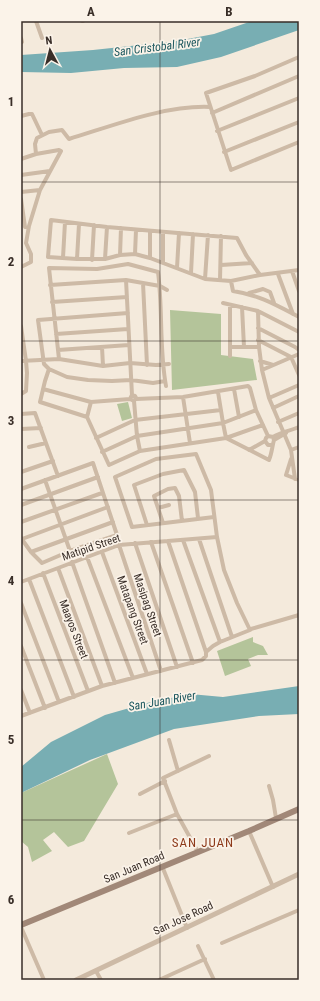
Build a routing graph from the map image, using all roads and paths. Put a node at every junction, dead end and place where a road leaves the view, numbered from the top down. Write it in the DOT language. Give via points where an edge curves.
graph roads {
  1 [pos="36,21"];
  2 [pos="42,38"];
  3 [pos="299,57"];
  4 [pos="299,76"];
  5 [pos="299,98"];
  6 [pos="210,107"];
  7 [pos="212,113"];
  8 [pos="21,116"];
  9 [pos="299,122"];
  10 [pos="217,131"];
  11 [pos="42,135"];
  12 [pos="299,142"];
  13 [pos="224,152"];
  14 [pos="36,154"];
  15 [pos="21,159"];
  16 [pos="50,171"];
  17 [pos="21,176"];
  18 [pos="40,190"];
  19 [pos="21,192"];
  20 [pos="21,199"];
  21 [pos="65,222"];
  22 [pos="80,224"];
  23 [pos="94,225"];
  24 [pos="25,227"];
  25 [pos="107,227"];
  26 [pos="121,228"];
  27 [pos="136,230"];
  28 [pos="150,231"];
  29 [pos="163,232"];
  30 [pos="178,233"];
  31 [pos="193,234"];
  32 [pos="208,235"];
  33 [pos="221,236"];
  34 [pos="26,243"];
  35 [pos="21,245"];
  36 [pos="135,254"];
  37 [pos="120,255"];
  38 [pos="63,258"];
  39 [pos="150,258"];
  40 [pos="78,259"];
  41 [pos="92,260"];
  42 [pos="105,260"];
  43 [pos="163,263"];
  44 [pos="252,263"];
  45 [pos="221,265"];
  46 [pos="21,267"];
  47 [pos="178,268"];
  48 [pos="299,270"];
  49 [pos="292,271"];
  50 [pos="191,273"];
  51 [pos="278,274"];
  52 [pos="260,275"];
  53 [pos="205,279"];
  54 [pos="126,280"];
  55 [pos="220,280"];
  56 [pos="231,281"];
  57 [pos="143,283"];
  58 [pos="50,285"];
  59 [pos="160,286"];
  60 [pos="167,290"];
  61 [pos="299,291"];
  62 [pos="249,293"];
  63 [pos="127,297"];
  64 [pos="52,302"];
  65 [pos="223,303"];
  66 [pos="274,303"];
  67 [pos="230,305"];
  68 [pos="242,307"];
  69 [pos="258,311"];
  70 [pos="128,314"];
  71 [pos="293,314"];
  72 [pos="299,317"];
  73 [pos="54,318"];
  74 [pos="21,326"];
  75 [pos="258,328"];
  76 [pos="128,329"];
  77 [pos="299,332"];
  78 [pos="56,334"];
  79 [pos="258,340"];
  80 [pos="22,342"];
  81 [pos="129,345"];
  82 [pos="102,347"];
  83 [pos="230,347"];
  84 [pos="244,347"];
  85 [pos="259,347"];
  86 [pos="58,350"];
  87 [pos="299,350"];
  88 [pos="299,354"];
  89 [pos="230,356"];
  90 [pos="291,357"];
  91 [pos="59,359"];
  92 [pos="42,360"];
  93 [pos="21,361"];
  94 [pos="26,361"];
  95 [pos="260,361"];
  96 [pos="130,363"];
  97 [pos="163,364"];
  98 [pos="168,364"];
  99 [pos="147,365"];
  100 [pos="273,365"];
  101 [pos="103,366"];
  102 [pos="49,369"];
  103 [pos="262,370"];
  104 [pos="299,375"];
  105 [pos="21,378"];
  106 [pos="27,378"];
  107 [pos="131,380"];
  108 [pos="299,385"];
  109 [pos="43,389"];
  110 [pos="234,389"];
  111 [pos="218,392"];
  112 [pos="21,394"];
  113 [pos="299,396"];
  114 [pos="184,397"];
  115 [pos="269,398"];
  116 [pos="133,399"];
  117 [pos="91,402"];
  118 [pos="273,408"];
  119 [pos="220,410"];
  120 [pos="256,410"];
  121 [pos="186,413"];
  122 [pos="299,413"];
  123 [pos="21,414"];
  124 [pos="87,417"];
  125 [pos="239,417"];
  126 [pos="135,420"];
  127 [pos="278,422"];
  128 [pos="223,423"];
  129 [pos="263,425"];
  130 [pos="299,427"];
  131 [pos="41,428"];
  132 [pos="189,428"];
  133 [pos="21,429"];
  134 [pos="285,433"];
  135 [pos="137,436"];
  136 [pos="96,438"];
  137 [pos="226,438"];
  138 [pos="272,439"];
  139 [pos="265,441"];
  140 [pos="46,443"];
  141 [pos="190,443"];
  142 [pos="29,447"];
  143 [pos="299,447"];
  144 [pos="249,450"];
  145 [pos="291,450"];
  146 [pos="140,451"];
  147 [pos="102,452"];
  148 [pos="292,456"];
  149 [pos="53,461"];
  150 [pos="21,470"];
  151 [pos="58,476"];
  152 [pos="98,478"];
  153 [pos="45,480"];
  154 [pos="297,480"];
  155 [pos="21,490"];
  156 [pos="102,493"];
  157 [pos="50,494"];
  158 [pos="21,505"];
  159 [pos="169,505"];
  160 [pos="108,507"];
  161 [pos="158,508"];
  162 [pos="55,510"];
  163 [pos="214,517"];
  164 [pos="198,518"];
  165 [pos="182,521"];
  166 [pos="21,522"];
  167 [pos="113,522"];
  168 [pos="162,523"];
  169 [pos="60,524"];
  170 [pos="147,525"];
  171 [pos="118,535"];
  172 [pos="217,537"];
  173 [pos="21,538"];
  174 [pos="67,539"];
  175 [pos="199,539"];
  176 [pos="183,540"];
  177 [pos="168,541"];
  178 [pos="151,542"];
  179 [pos="135,543"];
  180 [pos="119,545"];
  181 [pos="70,551"];
  182 [pos="31,552"];
  183 [pos="102,552"];
  184 [pos="87,557"];
  185 [pos="72,562"];
  186 [pos="58,568"];
  187 [pos="43,574"];
  188 [pos="29,579"];
  189 [pos="21,582"];
  190 [pos="21,602"];
  191 [pos="299,615"];
  192 [pos="251,629"];
  193 [pos="232,637"];
  194 [pos="220,642"];
  195 [pos="21,646"];
  196 [pos="206,652"];
  197 [pos="193,663"];
  198 [pos="177,667"];
  199 [pos="161,671"];
  200 [pos="147,674"];
  201 [pos="133,678"];
  202 [pos="115,683"];
  203 [pos="102,686"];
  204 [pos="21,690"];
  205 [pos="88,691"];
  206 [pos="74,697"];
  207 [pos="59,702"];
  208 [pos="45,708"];
  209 [pos="30,713"];
  210 [pos="21,716"];
  211 [pos="169,740"];
  212 [pos="209,756"];
  213 [pos="178,771"];
  214 [pos="165,781"];
  215 [pos="269,786"];
  216 [pos="140,794"];
  217 [pos="299,809"];
  218 [pos="177,814"];
  219 [pos="276,818"];
  220 [pos="249,831"];
  221 [pos="129,832"];
  222 [pos="198,852"];
  223 [pos="162,866"];
  224 [pos="299,874"];
  225 [pos="273,887"];
  226 [pos="299,910"];
  227 [pos="21,926"];
  228 [pos="187,928"];
  229 [pos="222,944"];
  230 [pos="198,946"];
  231 [pos="205,959"];
  232 [pos="96,971"];
  233 [pos="44,980"];
  234 [pos="76,980"];
  235 [pos="101,980"];
  236 [pos="159,980"];
  237 [pos="214,980"];
  1 -- 2 [label="street"];
  3 -- 6 [label="street" via="206,93"];
  4 -- 7 [label="street"];
  5 -- 10 [label="street"];
  6 -- 7 [label="street"];
  6 -- 11 [label="street" via="185,107 69,139 62,130"];
  7 -- 10 [label="street"];
  8 -- 11 [label="street" via="32,114"];
  9 -- 13 [label="street"];
  10 -- 13 [label="street"];
  11 -- 14 [label="street" via="37,138 35,144"];
  12 -- 13 [label="street" via="231,170"];
  14 -- 15 [label="street"];
  14 -- 16 [label="street" via="61,151"];
  16 -- 17 [label="street"];
  16 -- 18 [label="street"];
  18 -- 19 [label="street"];
  18 -- 24 [label="street"];
  20 -- 24 [label="street"];
  21 -- 22 [label="street"];
  21 -- 38 [label="street"];
  21 -- 38 [label="street" via="51,220 48,257"];
  22 -- 23 [label="street"];
  22 -- 40 [label="street"];
  23 -- 25 [label="street"];
  23 -- 41 [label="street"];
  24 -- 34 [label="street"];
  25 -- 26 [label="street"];
  25 -- 42 [label="street"];
  26 -- 27 [label="street"];
  26 -- 37 [label="street"];
  27 -- 28 [label="street"];
  27 -- 36 [label="street"];
  28 -- 29 [label="street"];
  28 -- 39 [label="street"];
  29 -- 30 [label="street"];
  29 -- 43 [label="street"];
  30 -- 31 [label="street"];
  30 -- 47 [label="street"];
  31 -- 32 [label="street"];
  31 -- 50 [label="street"];
  32 -- 33 [label="street"];
  32 -- 53 [label="street"];
  33 -- 44 [label="street" via="237,238"];
  33 -- 45 [label="street"];
  34 -- 35 [label="street"];
  34 -- 46 [label="street" via="31,254 31,262"];
  36 -- 37 [label="street"];
  36 -- 39 [label="street"];
  37 -- 42 [label="street"];
  38 -- 40 [label="street"];
  39 -- 43 [label="street"];
  40 -- 41 [label="street"];
  41 -- 42 [label="street"];
  43 -- 47 [label="street"];
  44 -- 45 [label="street"];
  44 -- 52 [label="street"];
  45 -- 55 [label="street"];
  47 -- 50 [label="street"];
  48 -- 49 [label="street"];
  49 -- 51 [label="street"];
  49 -- 61 [label="street"];
  50 -- 53 [label="street"];
  51 -- 52 [label="street"];
  51 -- 71 [label="street"];
  52 -- 56 [label="street"];
  53 -- 55 [label="street"];
  54 -- 57 [label="street"];
  54 -- 58 [label="street"];
  54 -- 63 [label="street"];
  55 -- 56 [label="street"];
  56 -- 62 [label="street" via="233,290"];
  57 -- 59 [label="street"];
  57 -- 99 [label="street"];
  58 -- 59 [label="street" via="49,268 97,269 128,264 158,272"];
  58 -- 64 [label="street"];
  59 -- 60 [label="street"];
  59 -- 97 [label="street"];
  62 -- 66 [label="street"];
  62 -- 66 [label="street" via="263,289 270,292"];
  63 -- 64 [label="street"];
  63 -- 70 [label="street"];
  64 -- 73 [label="street"];
  65 -- 67 [label="street"];
  66 -- 71 [label="street"];
  67 -- 68 [label="street"];
  67 -- 83 [label="street"];
  68 -- 69 [label="street"];
  68 -- 84 [label="street"];
  69 -- 75 [label="street"];
  69 -- 77 [label="street"];
  70 -- 73 [label="street"];
  70 -- 76 [label="street"];
  71 -- 72 [label="street"];
  73 -- 78 [label="street"];
  73 -- 92 [label="street" via="38,320"];
  74 -- 80 [label="street"];
  75 -- 79 [label="street"];
  75 -- 87 [label="street"];
  76 -- 78 [label="street"];
  76 -- 81 [label="street"];
  78 -- 86 [label="street"];
  79 -- 85 [label="street"];
  79 -- 90 [label="street"];
  80 -- 94 [label="street"];
  81 -- 82 [label="street"];
  81 -- 96 [label="street"];
  82 -- 86 [label="street"];
  82 -- 101 [label="street"];
  83 -- 84 [label="street"];
  83 -- 89 [label="street"];
  84 -- 85 [label="street"];
  85 -- 95 [label="street"];
  86 -- 91 [label="street"];
  88 -- 90 [label="street"];
  90 -- 100 [label="street"];
  90 -- 104 [label="street"];
  91 -- 92 [label="street"];
  91 -- 101 [label="street"];
  92 -- 94 [label="street"];
  92 -- 102 [label="street"];
  93 -- 94 [label="street"];
  94 -- 106 [label="street"];
  95 -- 100 [label="street"];
  95 -- 103 [label="street"];
  96 -- 99 [label="street"];
  96 -- 101 [label="street"];
  96 -- 107 [label="street"];
  97 -- 98 [label="street"];
  97 -- 99 [label="street"];
  97 -- 107 [label="street" via="166,384"];
  100 -- 103 [label="street"];
  102 -- 107 [label="street" via="88,380"];
  102 -- 109 [label="street"];
  103 -- 115 [label="street"];
  105 -- 106 [label="street"];
  106 -- 112 [label="street" via="26,391"];
  107 -- 116 [label="street"];
  108 -- 115 [label="street"];
  109 -- 117 [label="street"];
  109 -- 124 [label="street" via="40,402"];
  110 -- 111 [label="street"];
  110 -- 120 [label="street" via="250,386"];
  110 -- 125 [label="street"];
  111 -- 114 [label="street"];
  111 -- 119 [label="street"];
  113 -- 118 [label="street"];
  114 -- 116 [label="street"];
  114 -- 121 [label="street"];
  115 -- 118 [label="street"];
  116 -- 117 [label="street"];
  116 -- 126 [label="street"];
  117 -- 124 [label="street"];
  118 -- 127 [label="street"];
  119 -- 121 [label="street"];
  119 -- 128 [label="street"];
  120 -- 125 [label="street"];
  120 -- 129 [label="street"];
  121 -- 126 [label="street"];
  121 -- 132 [label="street"];
  122 -- 127 [label="street"];
  123 -- 131 [label="street" via="35,413"];
  124 -- 136 [label="street"];
  125 -- 128 [label="street"];
  126 -- 135 [label="street"];
  126 -- 136 [label="street"];
  127 -- 134 [label="street"];
  128 -- 132 [label="street"];
  128 -- 137 [label="street"];
  129 -- 137 [label="street"];
  129 -- 138 [label="street"];
  130 -- 134 [label="street"];
  131 -- 133 [label="street"];
  131 -- 140 [label="street"];
  132 -- 135 [label="street"];
  132 -- 141 [label="street"];
  134 -- 138 [label="street"];
  134 -- 145 [label="street"];
  135 -- 146 [label="street"];
  135 -- 147 [label="street"];
  136 -- 147 [label="street"];
  137 -- 141 [label="street"];
  137 -- 144 [label="street"];
  138 -- 139 [label="street" via="266,438"];
  138 -- 139 [label="street" via="268,445"];
  138 -- 144 [label="street" via="269,460"];
  139 -- 144 [label="street"];
  140 -- 142 [label="street"];
  140 -- 149 [label="street"];
  141 -- 146 [label="street"];
  143 -- 145 [label="street"];
  145 -- 148 [label="street"];
  146 -- 147 [label="street" via="109,465"];
  148 -- 154 [label="street"];
  148 -- 154 [label="street" via="286,475"];
  149 -- 150 [label="street"];
  149 -- 151 [label="street"];
  151 -- 152 [label="street, Masipag Street" via="93,463"];
  151 -- 153 [label="street"];
  152 -- 156 [label="street, Masipag Street"];
  152 -- 157 [label="street"];
  153 -- 155 [label="street"];
  153 -- 157 [label="street"];
  156 -- 160 [label="street, Masipag Street"];
  156 -- 162 [label="street"];
  157 -- 158 [label="street"];
  157 -- 162 [label="street"];
  159 -- 161 [label="street"];
  160 -- 167 [label="street, Masipag Street"];
  160 -- 169 [label="street"];
  161 -- 165 [label="street" via="154,496 175,488 179,496"];
  161 -- 168 [label="street"];
  162 -- 166 [label="street"];
  162 -- 169 [label="street"];
  163 -- 164 [label="street"];
  163 -- 170 [label="street" via="211,490 196,454 175,456 156,459 115,477 132,527"];
  163 -- 172 [label="street"];
  164 -- 165 [label="street"];
  164 -- 170 [label="street" via="194,492 184,470 163,474 134,486"];
  165 -- 168 [label="street"];
  167 -- 171 [label="street, Masipag Street"];
  167 -- 174 [label="street"];
  168 -- 170 [label="street"];
  169 -- 173 [label="street"];
  169 -- 174 [label="street"];
  171 -- 180 [label="street, Masipag Street"];
  171 -- 181 [label="street"];
  172 -- 175 [label="street, Matipid Street"];
  172 -- 193 [label="street" via="224,570 250,630"];
  173 -- 182 [label="street"];
  174 -- 181 [label="street"];
  174 -- 182 [label="street"];
  175 -- 176 [label="street, Matipid Street"];
  175 -- 193 [label="street"];
  176 -- 177 [label="street, Matipid Street"];
  176 -- 194 [label="street"];
  177 -- 178 [label="street, Matipid Street"];
  177 -- 196 [label="street"];
  178 -- 179 [label="street, Matipid Street"];
  178 -- 197 [label="street"];
  179 -- 180 [label="street, Matipid Street"];
  179 -- 198 [label="street"];
  180 -- 183 [label="street, Matipid Street"];
  180 -- 199 [label="street, Masipag Street"];
  181 -- 182 [label="street" via="42,563"];
  183 -- 184 [label="street, Matipid Street"];
  183 -- 200 [label="street, Matapang Street"];
  184 -- 185 [label="street, Matipid Street"];
  184 -- 201 [label="street"];
  185 -- 186 [label="street, Matipid Street"];
  185 -- 202 [label="street"];
  186 -- 187 [label="street, Matipid Street"];
  186 -- 203 [label="street"];
  187 -- 188 [label="street, Matipid Street"];
  187 -- 205 [label="street, Maayos Street"];
  188 -- 189 [label="street, Matipid Street"];
  188 -- 206 [label="street"];
  190 -- 207 [label="street"];
  191 -- 192 [label="street"];
  193 -- 194 [label="street"];
  194 -- 196 [label="street"];
  195 -- 208 [label="street"];
  196 -- 197 [label="street" via="202,660"];
  197 -- 198 [label="street"];
  198 -- 199 [label="street"];
  199 -- 200 [label="street"];
  200 -- 201 [label="street"];
  201 -- 202 [label="street"];
  202 -- 203 [label="street"];
  203 -- 205 [label="street"];
  204 -- 209 [label="street"];
  205 -- 206 [label="street"];
  206 -- 207 [label="street"];
  207 -- 208 [label="street"];
  208 -- 209 [label="street"];
  209 -- 210 [label="street"];
  211 -- 213 [label="street"];
  212 -- 213 [label="street"];
  213 -- 214 [label="street" via="163,778"];
  214 -- 216 [label="street"];
  214 -- 218 [label="street"];
  215 -- 219 [label="street"];
  217 -- 219 [label="main road, San Juan Road"];
  218 -- 221 [label="street"];
  218 -- 222 [label="street"];
  219 -- 220 [label="main road, San Juan Road"];
  220 -- 222 [label="main road, San Juan Road"];
  220 -- 225 [label="street"];
  222 -- 223 [label="main road, San Juan Road"];
  223 -- 227 [label="main road, San Juan Road"];
  223 -- 228 [label="street"];
  224 -- 225 [label="street, San Jose Road"];
  225 -- 228 [label="street, San Jose Road"];
  226 -- 229 [label="street"];
  227 -- 233 [label="street"];
  228 -- 232 [label="street, San Jose Road"];
  230 -- 231 [label="street"];
  231 -- 236 [label="street"];
  231 -- 237 [label="street"];
  232 -- 234 [label="street, San Jose Road"];
  232 -- 235 [label="street"];
}
